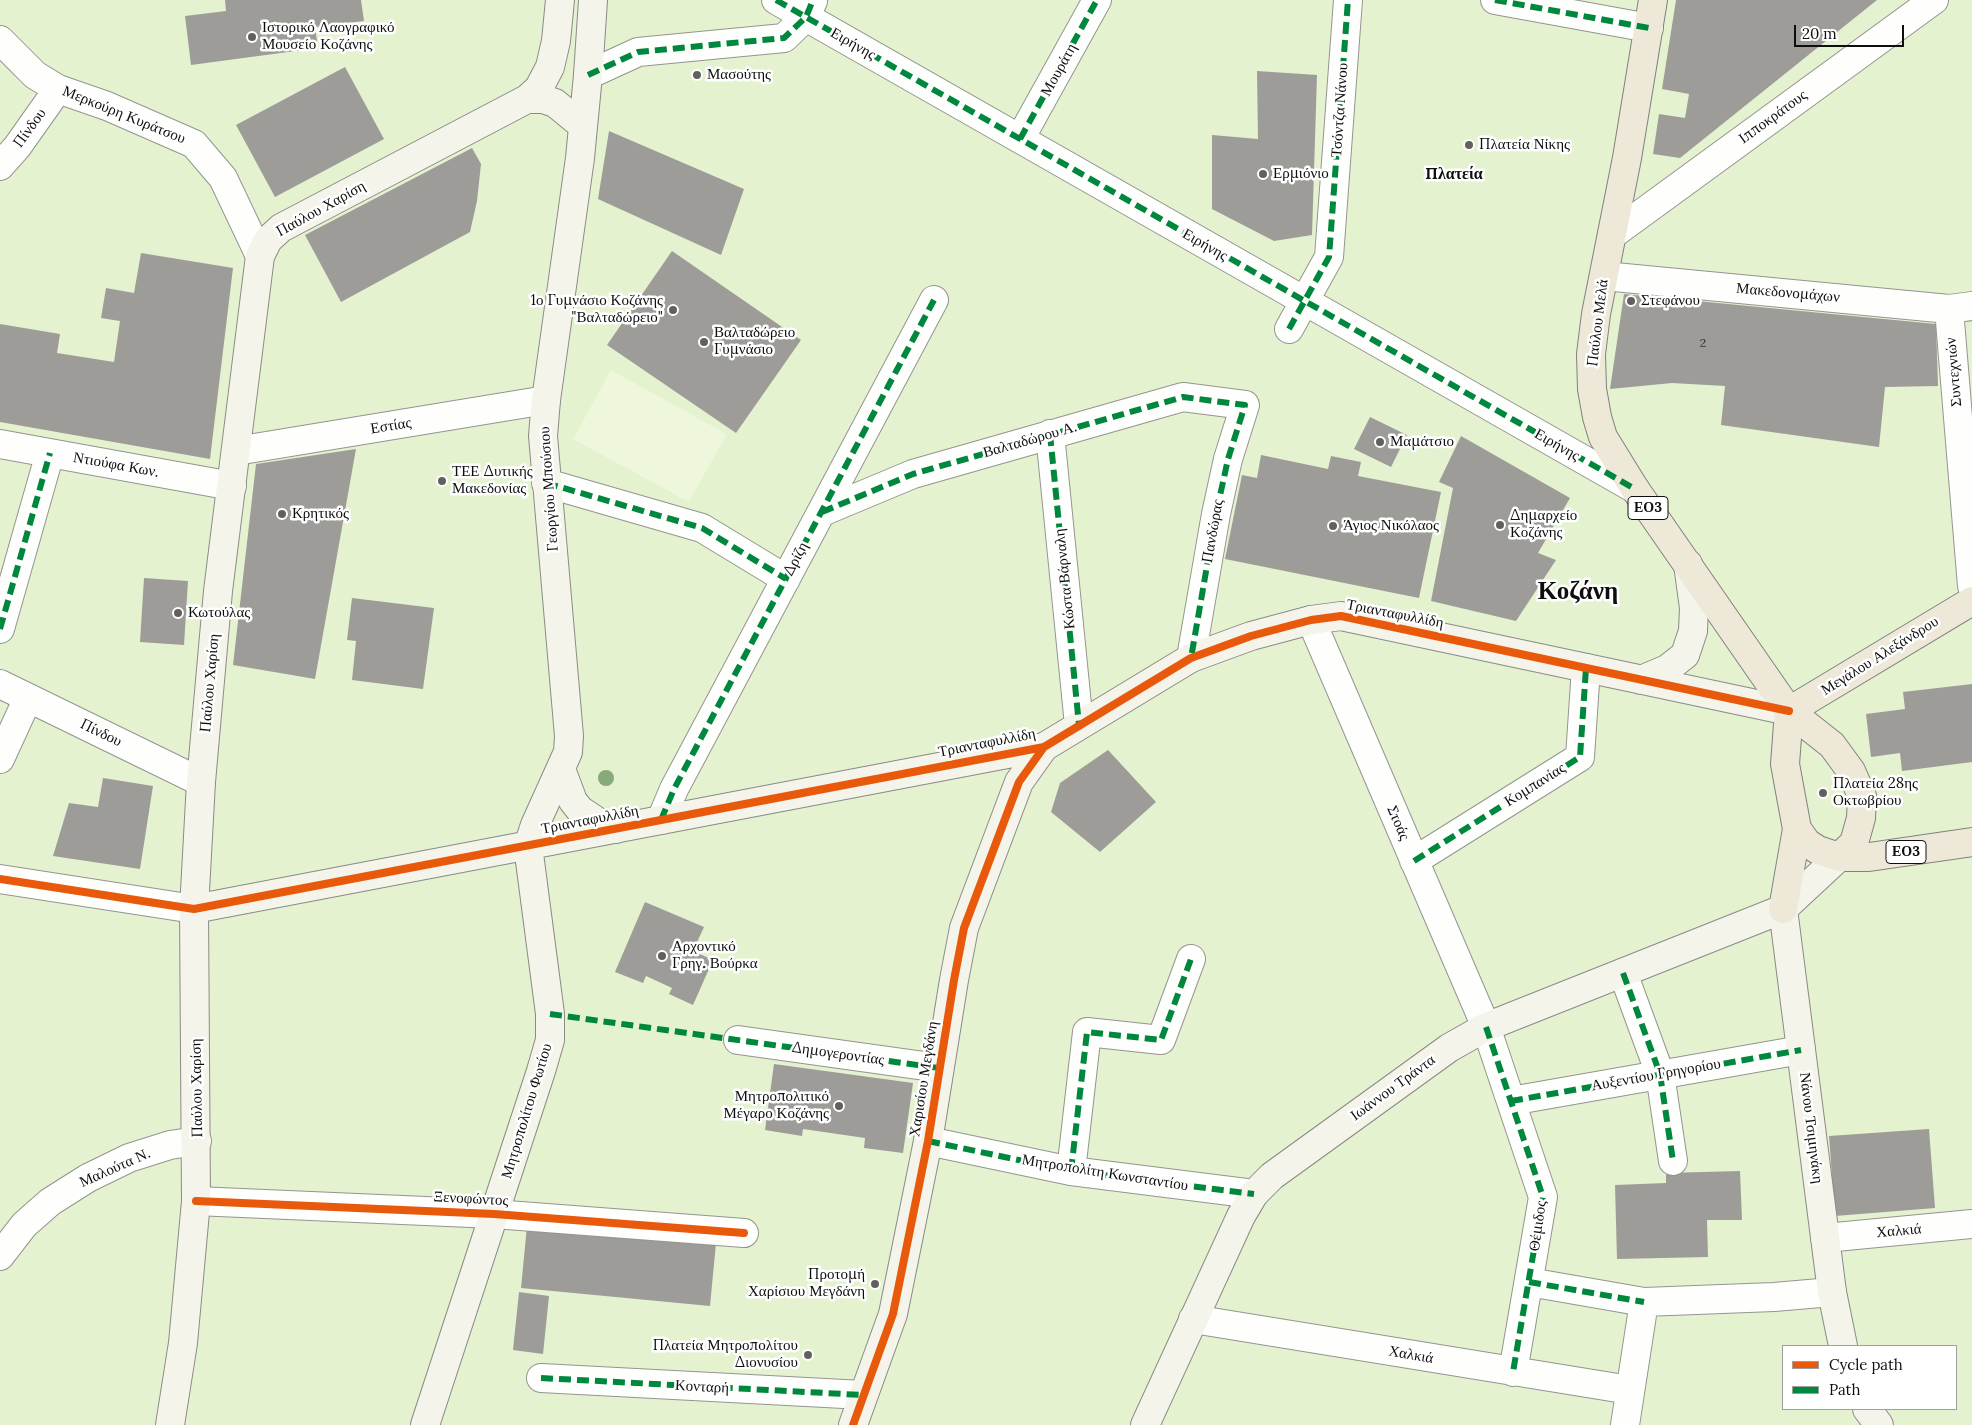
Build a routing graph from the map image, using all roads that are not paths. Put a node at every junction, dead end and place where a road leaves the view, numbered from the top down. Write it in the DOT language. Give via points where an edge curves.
graph roads {
  1 [pos="560,0"];
  2 [pos="593,0"];
  3 [pos="776,0"];
  4 [pos="1097,0"];
  5 [pos="1348,0"];
  6 [pos="1495,0"];
  7 [pos="1653,0"];
  8 [pos="1934,0"];
  9 [pos="810,9"];
  10 [pos="1649,28"];
  11 [pos="0,40"];
  12 [pos="588,75"];
  13 [pos="58,89"];
  14 [pos="527,99"];
  15 [pos="583,126"];
  16 [pos="1020,139"];
  17 [pos="0,166"];
  18 [pos="1612,235"];
  19 [pos="260,256"];
  20 [pos="1604,276"];
  21 [pos="934,300"];
  22 [pos="1304,301"];
  23 [pos="1960,307"];
  24 [pos="1289,329"];
  25 [pos="546,400"];
  26 [pos="1246,406"];
  27 [pos="1050,434"];
  28 [pos="0,444"];
  29 [pos="236,451"];
  30 [pos="50,453"];
  31 [pos="546,483"];
  32 [pos="232,486"];
  33 [pos="1635,489"];
  34 [pos="822,512"];
  35 [pos="1688,564"];
  36 [pos="786,579"];
  37 [pos="1972,586"];
  38 [pos="1972,601"];
  39 [pos="1311,620"];
  40 [pos="0,629"];
  41 [pos="1191,658"];
  42 [pos="1586,668"];
  43 [pos="1641,680"];
  44 [pos="0,684"];
  45 [pos="28,698"];
  46 [pos="1789,711"];
  47 [pos="1079,725"];
  48 [pos="1044,747"];
  49 [pos="0,759"];
  50 [pos="560,769"];
  51 [pos="201,782"];
  52 [pos="661,820"];
  53 [pos="616,829"];
  54 [pos="1797,829"];
  55 [pos="1972,842"];
  56 [pos="528,846"];
  57 [pos="1839,857"];
  58 [pos="1414,861"];
  59 [pos="0,880"];
  60 [pos="194,909"];
  61 [pos="1783,909"];
  62 [pos="1191,959"];
  63 [pos="1623,973"];
  64 [pos="1486,1027"];
  65 [pos="738,1040"];
  66 [pos="1801,1050"];
  67 [pos="939,1068"];
  68 [pos="1660,1074"];
  69 [pos="1511,1101"];
  70 [pos="197,1141"];
  71 [pos="928,1141"];
  72 [pos="1673,1161"];
  73 [pos="1071,1171"];
  74 [pos="1254,1194"];
  75 [pos="196,1201"];
  76 [pos="494,1214"];
  77 [pos="1972,1224"];
  78 [pos="744,1234"];
  79 [pos="1825,1238"];
  80 [pos="0,1256"];
  81 [pos="1529,1282"];
  82 [pos="1832,1292"];
  83 [pos="1644,1302"];
  84 [pos="1193,1319"];
  85 [pos="1843,1345"];
  86 [pos="1513,1372"];
  87 [pos="541,1378"];
  88 [pos="1630,1390"];
  89 [pos="863,1395"];
  90 [pos="1868,1410"];
  91 [pos="170,1425"];
  92 [pos="425,1425"];
  93 [pos="853,1425"];
  94 [pos="1145,1425"];
  95 [pos="1625,1425"];
  96 [pos="1879,1425"];
  1 -- 14 [label="main road" via="550,67 539,88"];
  2 -- 12 [label="main road, Γεωργίου Μπούσιου"];
  3 -- 9 [label="street, Ειρήνης"];
  4 -- 16 [label="street, Μουράτη"];
  5 -- 22 [label="street, Τσόντζα Νάνου" via="1330,257"];
  6 -- 10 [label="street"];
  7 -- 10 [label="main road, Παύλου Μελά / ΕΟ3"];
  8 -- 18 [label="street, Ιπποκράτους"];
  9 -- 12 [label="street" via="784,38 638,52"];
  9 -- 16 [label="street, Ειρήνης"];
  10 -- 18 [label="main road, Παύλου Μελά / ΕΟ3"];
  11 -- 13 [label="street, Μερκούρη Κυράτσου" via="35,75"];
  12 -- 15 [label="main road, Γεωργίου Μπούσιου"];
  13 -- 17 [label="street, Πίνδου" via="18,147"];
  13 -- 19 [label="street, Μερκούρη Κυράτσου" via="194,144 224,178"];
  14 -- 15 [label="main road" via="555,103"];
  14 -- 19 [label="main road, Παύλου Χαρίση" via="281,228 268,240"];
  15 -- 25 [label="main road, Γεωργίου Μπούσιου"];
  16 -- 22 [label="street, Ειρήνης"];
  18 -- 20 [label="main road, Παύλου Μελά / ΕΟ3"];
  19 -- 29 [label="main road, Παύλου Χαρίση"];
  20 -- 23 [label="street, Μακεδονομάχων"];
  20 -- 33 [label="main road, Παύλου Μελά / ΕΟ3" via="1596,314 1592,389 1603,438"];
  21 -- 34 [label="street, Δρίζη"];
  22 -- 24 [label="street, Τσόντζα Νάνου"];
  22 -- 33 [label="street, Ειρήνης"];
  23 -- 37 [label="street, Συντεχνιών"];
  25 -- 29 [label="street, Εστίας"];
  25 -- 31 [label="main road, Γεωργίου Μπούσιου" via="543,436"];
  26 -- 27 [label="street, Βαλταδώρου Α." via="1183,397"];
  26 -- 41 [label="street, Πανδώρας" via="1228,459"];
  27 -- 34 [label="street, Βαλταδώρου Α." via="913,474"];
  27 -- 47 [label="street, Κώστα Βάρναλη"];
  28 -- 30 [label="street, Ντιούφα Κων."];
  29 -- 32 [label="main road, Παύλου Χαρίση"];
  30 -- 32 [label="street, Ντιούφα Κων."];
  30 -- 40 [label="street"];
  31 -- 36 [label="street" via="702,528"];
  31 -- 50 [label="main road, Γεωργίου Μπούσιου" via="570,736 568,752"];
  32 -- 51 [label="main road, Παύλου Χαρίση" via="218,591"];
  33 -- 35 [label="main road, Παύλου Μελά / ΕΟ3"];
  34 -- 36 [label="street, Δρίζη"];
  35 -- 43 [label="main road" via="1694,608 1693,631 1685,655 1667,669"];
  35 -- 46 [label="main road, Παύλου Μελά / ΕΟ3"];
  36 -- 52 [label="street, Δρίζη" via="674,789"];
  38 -- 46 [label="main road, Μεγάλου Αλεξάνδρου"];
  39 -- 41 [label="main road, Τριανταφυλλίδη" via="1251,636"];
  39 -- 42 [label="main road, Τριανταφυλλίδη" via="1341,616"];
  39 -- 58 [label="street, Στοάς"];
  41 -- 47 [label="main road, Τριανταφυλλίδη"];
  42 -- 43 [label="main road, Τριανταφυλλίδη"];
  42 -- 58 [label="street, Κομπανίας" via="1580,757"];
  43 -- 46 [label="main road, Τριανταφυλλίδη"];
  44 -- 45 [label="street, Πίνδου"];
  45 -- 49 [label="street"];
  45 -- 51 [label="street, Πίνδου"];
  46 -- 54 [label="main road" via="1786,764"];
  46 -- 57 [label="main road, ΕΟ3" via="1832,746 1851,771 1862,796 1861,818 1854,843"];
  47 -- 48 [label="main road, Τριανταφυλλίδη"];
  48 -- 52 [label="main road, Τριανταφυλλίδη"];
  48 -- 67 [label="main road, Χαρισίου Μεγδάνη" via="1019,782 964,928"];
  50 -- 53 [label="main road" via="580,810"];
  50 -- 56 [label="main road, Γεωργίου Μπούσιου"];
  51 -- 60 [label="main road, Παύλου Χαρίση"];
  52 -- 53 [label="main road, Τριανταφυλλίδη"];
  53 -- 56 [label="main road, Τριανταφυλλίδη"];
  54 -- 57 [label="main road, ΕΟ3" via="1818,850"];
  54 -- 61 [label="main road"];
  55 -- 57 [label="main road, ΕΟ3" via="1869,857"];
  56 -- 60 [label="main road, Τριανταφυλλίδη"];
  56 -- 76 [label="main road, Μητροπολίτου Φωτίου" via="550,1014 550,1040"];
  57 -- 61 [label="main road"];
  58 -- 64 [label="street, Στοάς"];
  59 -- 60 [label="street"];
  60 -- 70 [label="main road, Παύλου Χαρίση"];
  61 -- 63 [label="main road, Ιωάννου Τράντα"];
  61 -- 66 [label="main road, Νάνου Τσιμηνάκη"];
  62 -- 73 [label="street" via="1161,1040 1087,1032"];
  63 -- 64 [label="main road, Ιωάννου Τράντα"];
  63 -- 68 [label="street"];
  64 -- 69 [label="street, Θέμιδος"];
  64 -- 74 [label="main road, Ιωάννου Τράντα" via="1418,1070 1272,1176"];
  65 -- 67 [label="street, Δημογεροντίας"];
  66 -- 68 [label="street, Αυξεντίου Γρηγορίου"];
  66 -- 79 [label="main road, Νάνου Τσιμηνάκη"];
  67 -- 71 [label="main road, Χαρισίου Μεγδάνη"];
  68 -- 69 [label="street, Αυξεντίου Γρηγορίου"];
  68 -- 72 [label="street"];
  69 -- 81 [label="street, Θέμιδος" via="1543,1198"];
  70 -- 75 [label="main road, Παύλου Χαρίση"];
  70 -- 80 [label="street, Μαλούτα Ν." via="170,1145 130,1158 88,1178 50,1202 24,1225"];
  71 -- 73 [label="street, Μητροπολίτη Κωνσταντίου"];
  71 -- 89 [label="main road, Χαρισίου Μεγδάνη" via="893,1314"];
  73 -- 74 [label="street, Μητροπολίτη Κωνσταντίου"];
  74 -- 84 [label="main road, Ιωάννου Τράντα"];
  75 -- 76 [label="street, Ξενοφώντος"];
  75 -- 91 [label="main road, Παύλου Χαρίση" via="183,1342"];
  76 -- 78 [label="street, Ξενοφώντος"];
  76 -- 92 [label="main road, Μητροπολίτου Φωτίου"];
  77 -- 79 [label="street, Χαλκιά"];
  79 -- 82 [label="main road, Νάνου Τσιμηνάκη"];
  81 -- 83 [label="street"];
  81 -- 86 [label="street, Θέμιδος"];
  82 -- 83 [label="street"];
  82 -- 85 [label="main road, Νάνου Τσιμηνάκη"];
  83 -- 88 [label="street"];
  84 -- 86 [label="street, Χαλκιά"];
  84 -- 94 [label="main road, Ιωάννου Τράντα"];
  86 -- 88 [label="street, Χαλκιά"];
  87 -- 89 [label="street, Κονταρή"];
  88 -- 95 [label="street"];
  89 -- 93 [label="main road, Χαρισίου Μεγδάνη"];
  90 -- 96 [label="main road"];
}
